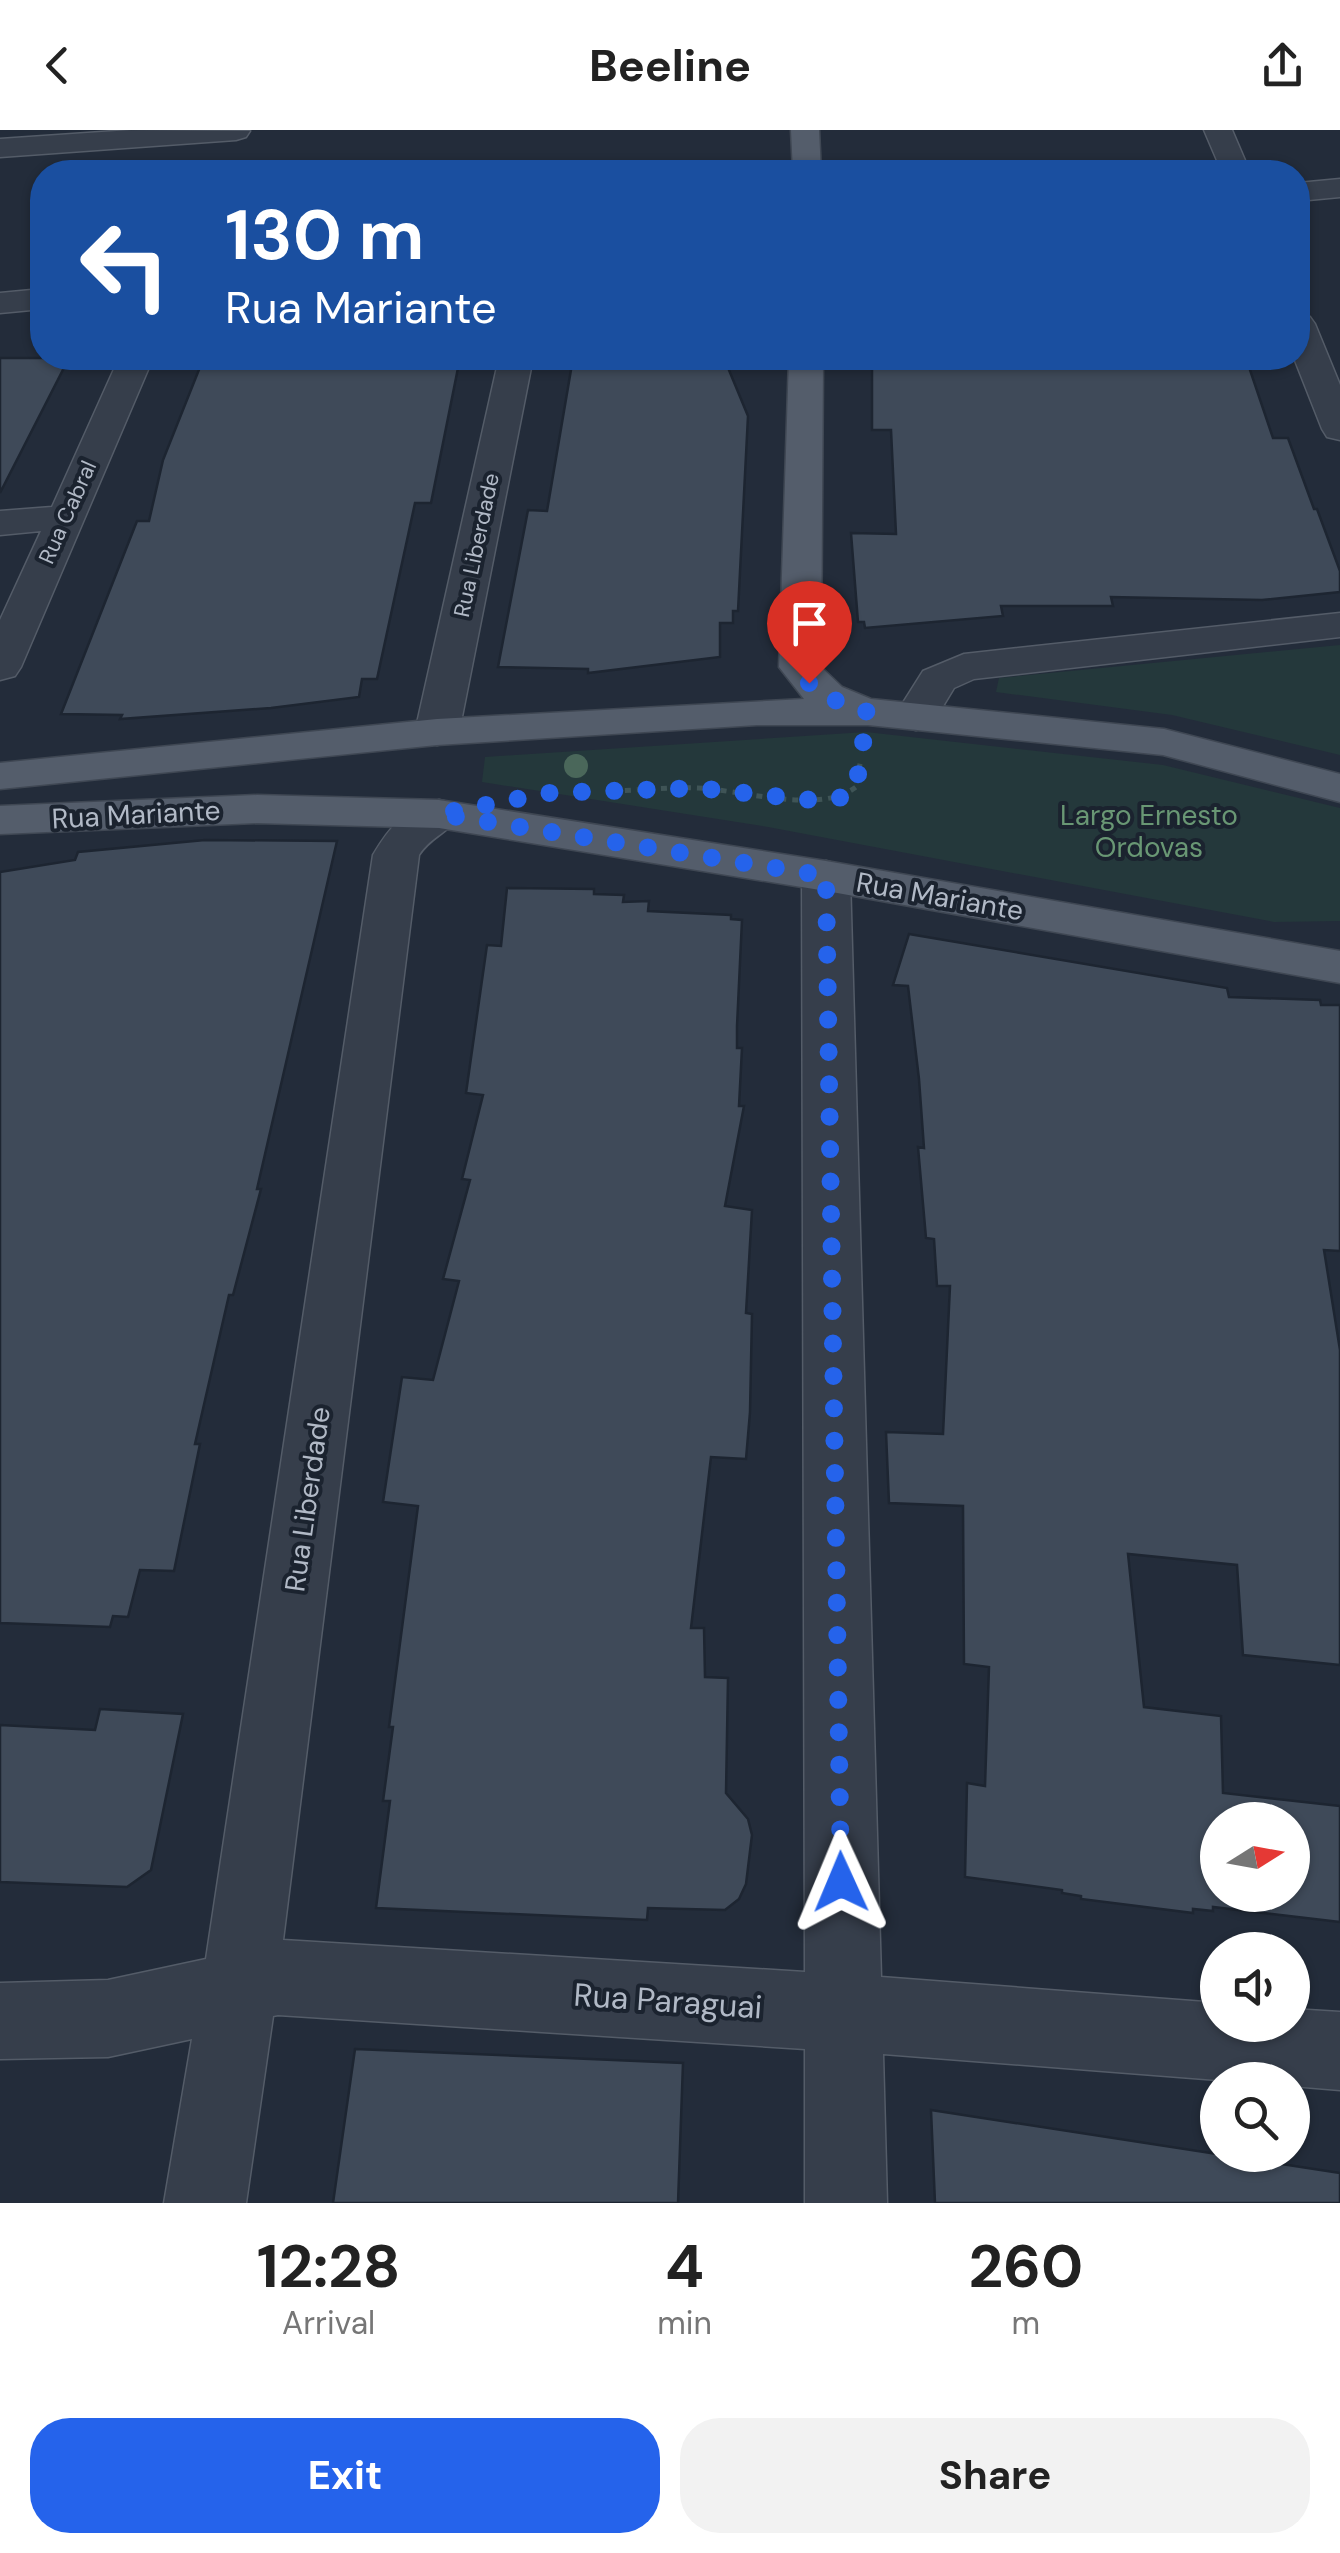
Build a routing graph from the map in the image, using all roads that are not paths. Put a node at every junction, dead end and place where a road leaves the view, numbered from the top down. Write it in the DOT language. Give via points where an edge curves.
graph roads {
  1 [pos="236,130"];
  2 [pos="806,130"];
  3 [pos="1218,130"];
  4 [pos="0,148"];
  5 [pos="224,159"];
  6 [pos="806,160"];
  7 [pos="1231,160"];
  8 [pos="1340,188"];
  9 [pos="1310,191"];
  10 [pos="30,301"];
  11 [pos="0,303"];
  12 [pos="1310,354"];
  13 [pos="131,370"];
  14 [pos="513,370"];
  15 [pos="806,370"];
  16 [pos="1340,429"];
  17 [pos="64,517"];
  18 [pos="0,523"];
  19 [pos="1340,625"];
  20 [pos="0,667"];
  21 [pos="868,712"];
  22 [pos="916,717"];
  23 [pos="437,732"];
  24 [pos="0,776"];
  25 [pos="1340,788"];
  26 [pos="439,814"];
  27 [pos="0,820"];
  28 [pos="826,876"];
  29 [pos="1276,955"];
  30 [pos="1340,956"];
  31 [pos="1340,967"];
  32 [pos="240,1983"];
  33 [pos="844,2013"];
  34 [pos="0,2021"];
  35 [pos="1340,2051"];
  36 [pos="205,2203"];
  37 [pos="846,2203"];
  1 -- 4 [label="street"];
  1 -- 5 [label="street"];
  2 -- 6 [label="main road"];
  3 -- 7 [label="street"];
  8 -- 9 [label="street"];
  10 -- 11 [label="street"];
  12 -- 16 [label="street"];
  13 -- 17 [label="street, Rua Cabral"];
  14 -- 23 [label="street, Rua Liberdade"];
  15 -- 21 [label="main road" via="800,667 826,697"];
  17 -- 18 [label="street"];
  17 -- 20 [label="street, Rua Cabral"];
  19 -- 22 [label="street" via="964,667 938,680"];
  21 -- 22 [label="main road, Rua Mariante"];
  21 -- 23 [label="main road, Rua Mariante" via="757,712"];
  22 -- 25 [label="main road, Rua Mariante" via="1164,742"];
  23 -- 24 [label="main road, Rua Mariante"];
  26 -- 27 [label="main road, Rua Mariante" via="257,808"];
  26 -- 28 [label="main road, Rua Mariante"];
  26 -- 32 [label="street, Rua Liberdade" via="410,831 396,855"];
  28 -- 29 [label="main road, Rua Mariante"];
  28 -- 33 [label="street"];
  29 -- 30 [label="main road"];
  29 -- 31 [label="main road, Rua Mariante"];
  32 -- 33 [label="street, Rua Paraguai" via="334,1979"];
  32 -- 34 [label="street, Rua Paraguai" via="172,2007 92,2022"];
  32 -- 36 [label="street, Rua Liberdade"];
  33 -- 35 [label="street, Rua Paraguai"];
  33 -- 37 [label="street"];
}
